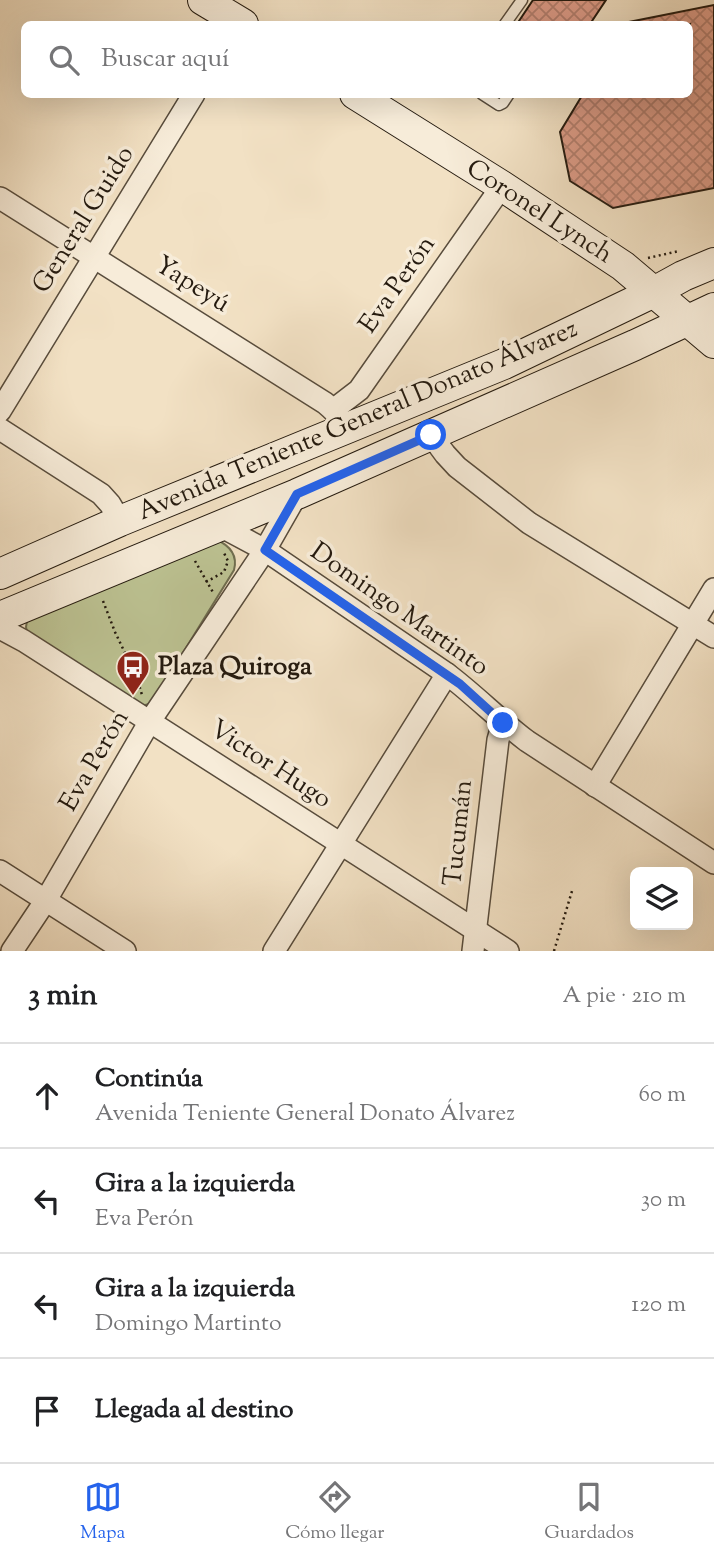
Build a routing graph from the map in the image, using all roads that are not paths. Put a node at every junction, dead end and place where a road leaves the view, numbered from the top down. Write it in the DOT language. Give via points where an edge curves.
graph roads {
  1 [pos="203,0"];
  2 [pos="522,0"];
  3 [pos="235,21"];
  4 [pos="507,21"];
  5 [pos="192,98"];
  6 [pos="361,98"];
  7 [pos="489,98"];
  8 [pos="506,98"];
  9 [pos="502,186"];
  10 [pos="0,198"];
  11 [pos="94,256"];
  12 [pos="714,264"];
  13 [pos="654,292"];
  14 [pos="714,308"];
  15 [pos="687,320"];
  16 [pos="714,342"];
  17 [pos="359,390"];
  18 [pos="0,411"];
  19 [pos="375,416"];
  20 [pos="340,419"];
  21 [pos="0,429"];
  22 [pos="431,435"];
  23 [pos="297,494"];
  24 [pos="120,522"];
  25 [pos="222,527"];
  26 [pos="265,550"];
  27 [pos="0,574"];
  28 [pos="714,589"];
  29 [pos="0,617"];
  30 [pos="692,624"];
  31 [pos="0,628"];
  32 [pos="714,637"];
  33 [pos="447,674"];
  34 [pos="150,721"];
  35 [pos="503,723"];
  36 [pos="595,786"];
  37 [pos="341,845"];
  38 [pos="714,863"];
  39 [pos="0,871"];
  40 [pos="46,900"];
  41 [pos="475,941"];
  42 [pos="12,951"];
  43 [pos="125,951"];
  44 [pos="274,951"];
  45 [pos="508,951"];
  1 -- 3 [label="main road"];
  2 -- 4 [label="lane"];
  5 -- 11 [label="street, General Guido"];
  6 -- 9 [label="main road, Coronel Lynch"];
  7 -- 8 [label="lane" via="499,104"];
  9 -- 13 [label="main road, Coronel Lynch" via="623,266"];
  9 -- 17 [label="street, Eva Perón"];
  10 -- 11 [label="street, Yapeyú"];
  11 -- 18 [label="street, General Guido"];
  11 -- 20 [label="street, Yapeyú" via="325,403"];
  12 -- 13 [label="main road, Avenida Teniente General Donato Álvarez"];
  13 -- 15 [label="main road, Coronel Lynch"];
  13 -- 19 [label="main road, Avenida Teniente General Donato Álvarez" via="504,364"];
  14 -- 15 [label="main road, Avenida Teniente General Donato Álvarez"];
  15 -- 16 [label="main road, Coronel Lynch"];
  15 -- 22 [label="main road, Avenida Teniente General Donato Álvarez"];
  17 -- 19 [label="street"];
  17 -- 20 [label="street, Eva Perón"];
  19 -- 20 [label="main road, Avenida Teniente General Donato Álvarez"];
  20 -- 24 [label="main road, Avenida Teniente General Donato Álvarez"];
  21 -- 24 [label="street" via="101,494"];
  22 -- 23 [label="main road, Avenida Teniente General Donato Álvarez"];
  22 -- 30 [label="street" via="457,467 529,523"];
  23 -- 25 [label="main road, Avenida Teniente General Donato Álvarez"];
  23 -- 26 [label="street, Eva Perón"];
  24 -- 27 [label="main road, Avenida Teniente General Donato Álvarez"];
  25 -- 26 [label="street, Domingo Martinto"];
  25 -- 29 [label="main road, Avenida Teniente General Donato Álvarez"];
  26 -- 33 [label="street, Domingo Martinto"];
  26 -- 34 [label="street, Eva Perón"];
  28 -- 30 [label="street"];
  30 -- 32 [label="street"];
  30 -- 36 [label="street"];
  31 -- 34 [label="street, Victor Hugo"];
  33 -- 35 [label="street, Domingo Martinto"];
  33 -- 37 [label="street"];
  34 -- 37 [label="street, Victor Hugo"];
  34 -- 40 [label="street, Eva Perón"];
  35 -- 36 [label="street, Domingo Martinto"];
  35 -- 41 [label="street, Tucumán"];
  36 -- 38 [label="street, Domingo Martinto"];
  37 -- 41 [label="street, Victor Hugo"];
  37 -- 44 [label="street"];
  39 -- 40 [label="street"];
  40 -- 42 [label="street, Eva Perón"];
  40 -- 43 [label="street"];
  41 -- 45 [label="street, Victor Hugo"];
}
